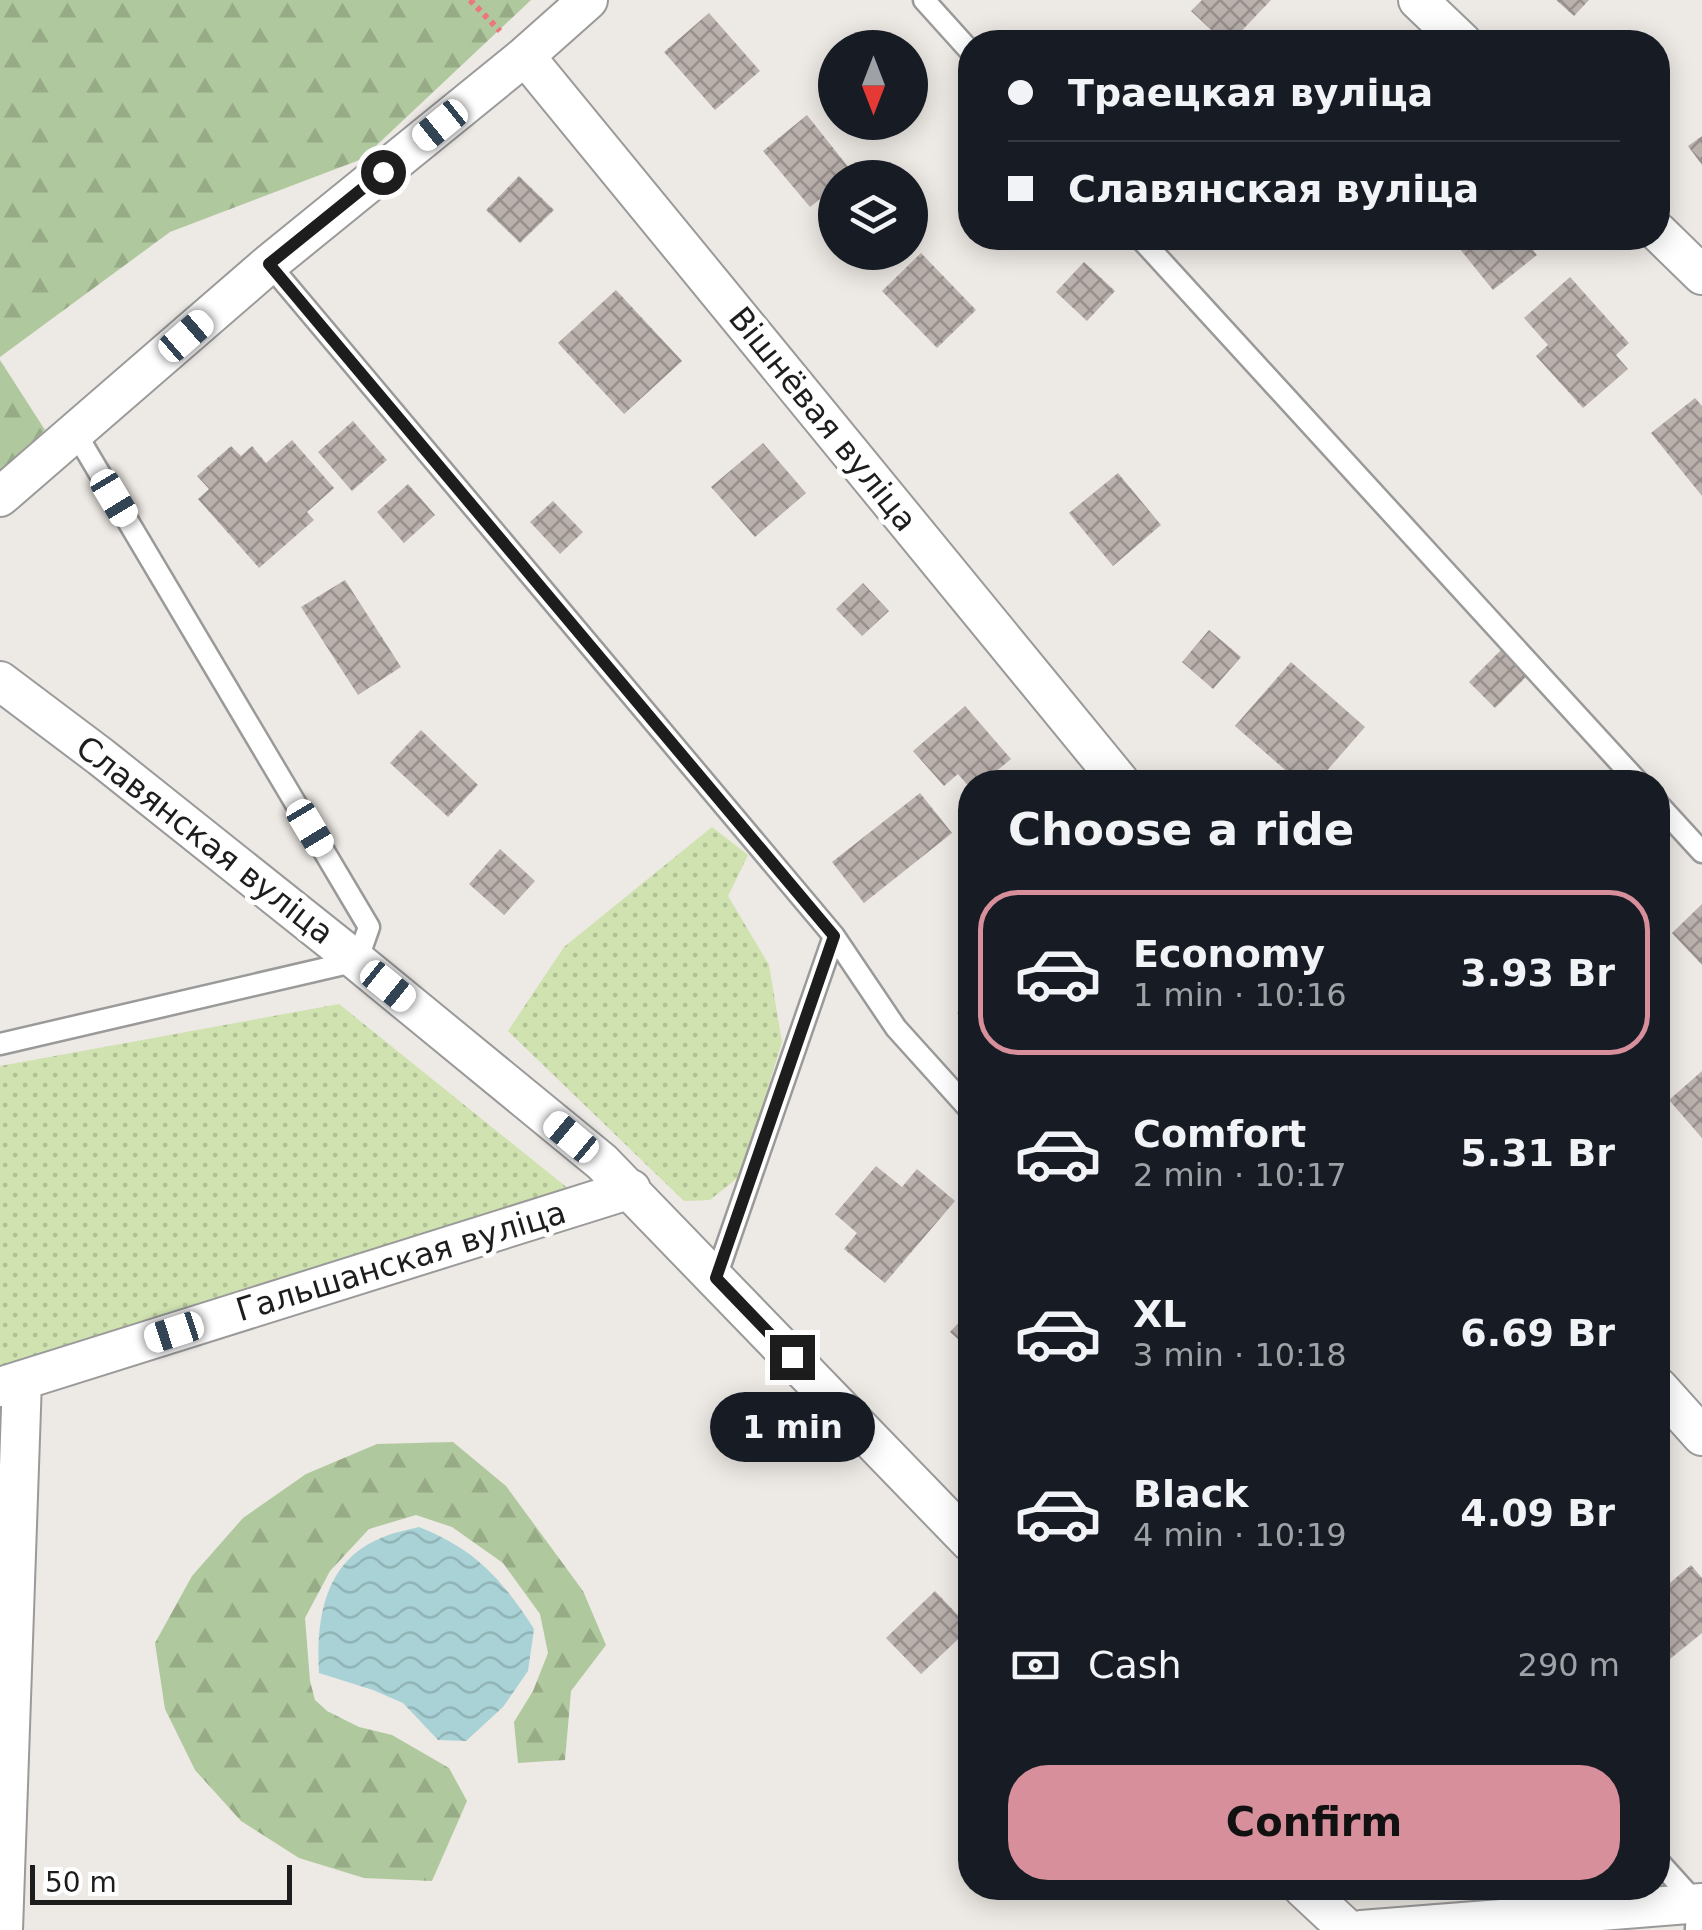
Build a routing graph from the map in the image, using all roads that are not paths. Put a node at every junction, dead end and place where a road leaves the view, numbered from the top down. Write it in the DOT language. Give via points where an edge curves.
graph roads {
  1 [pos="588,0"];
  2 [pos="924,0"];
  3 [pos="1418,0"];
  4 [pos="1449,30"];
  5 [pos="958,38"];
  6 [pos="525,56"];
  7 [pos="1670,243"];
  8 [pos="1151,250"];
  9 [pos="269,264"];
  10 [pos="1702,274"];
  11 [pos="75,432"];
  12 [pos="0,496"];
  13 [pos="0,681"];
  14 [pos="1110,770"];
  15 [pos="1627,770"];
  16 [pos="1670,817"];
  17 [pos="1702,852"];
  18 [pos="834,936"];
  19 [pos="357,961"];
  20 [pos="0,1044"];
  21 [pos="958,1097"];
  22 [pos="631,1189"];
  23 [pos="716,1278"];
  24 [pos="11,1384"];
  25 [pos="1670,1400"];
  26 [pos="1702,1436"];
  27 [pos="958,1530"];
  28 [pos="5,1751"];
  29 [pos="1670,1877"];
  30 [pos="1316,1900"];
  31 [pos="1698,1912"];
  32 [pos="3,1930"];
  33 [pos="1348,1930"];
  34 [pos="1362,1930"];
  1 -- 6 [label="street"];
  2 -- 5 [label="lane"];
  3 -- 4 [label="street"];
  6 -- 9 [label="street"];
  6 -- 14 [label="street, Вішнёвая вуліца"];
  7 -- 10 [label="street"];
  8 -- 15 [label="lane"];
  9 -- 11 [label="street"];
  9 -- 18 [label="lane"];
  11 -- 12 [label="street"];
  11 -- 19 [label="lane" via="369,927"];
  13 -- 19 [label="street, Славянская вуліца"];
  16 -- 17 [label="lane"];
  18 -- 21 [label="lane" via="896,1028"];
  18 -- 23 [label="lane"];
  19 -- 20 [label="lane"];
  19 -- 22 [label="street, Славянская вуліца"];
  22 -- 23 [label="street, Славянская вуліца"];
  22 -- 24 [label="street, Гальшанская вуліца"];
  23 -- 27 [label="street, Славянская вуліца"];
  24 -- 28 [label="street"];
  25 -- 26 [label="street"];
  28 -- 32 [label="street"];
  29 -- 31 [label="lane"];
  30 -- 33 [label="street"];
  31 -- 34 [label="street"];
}
